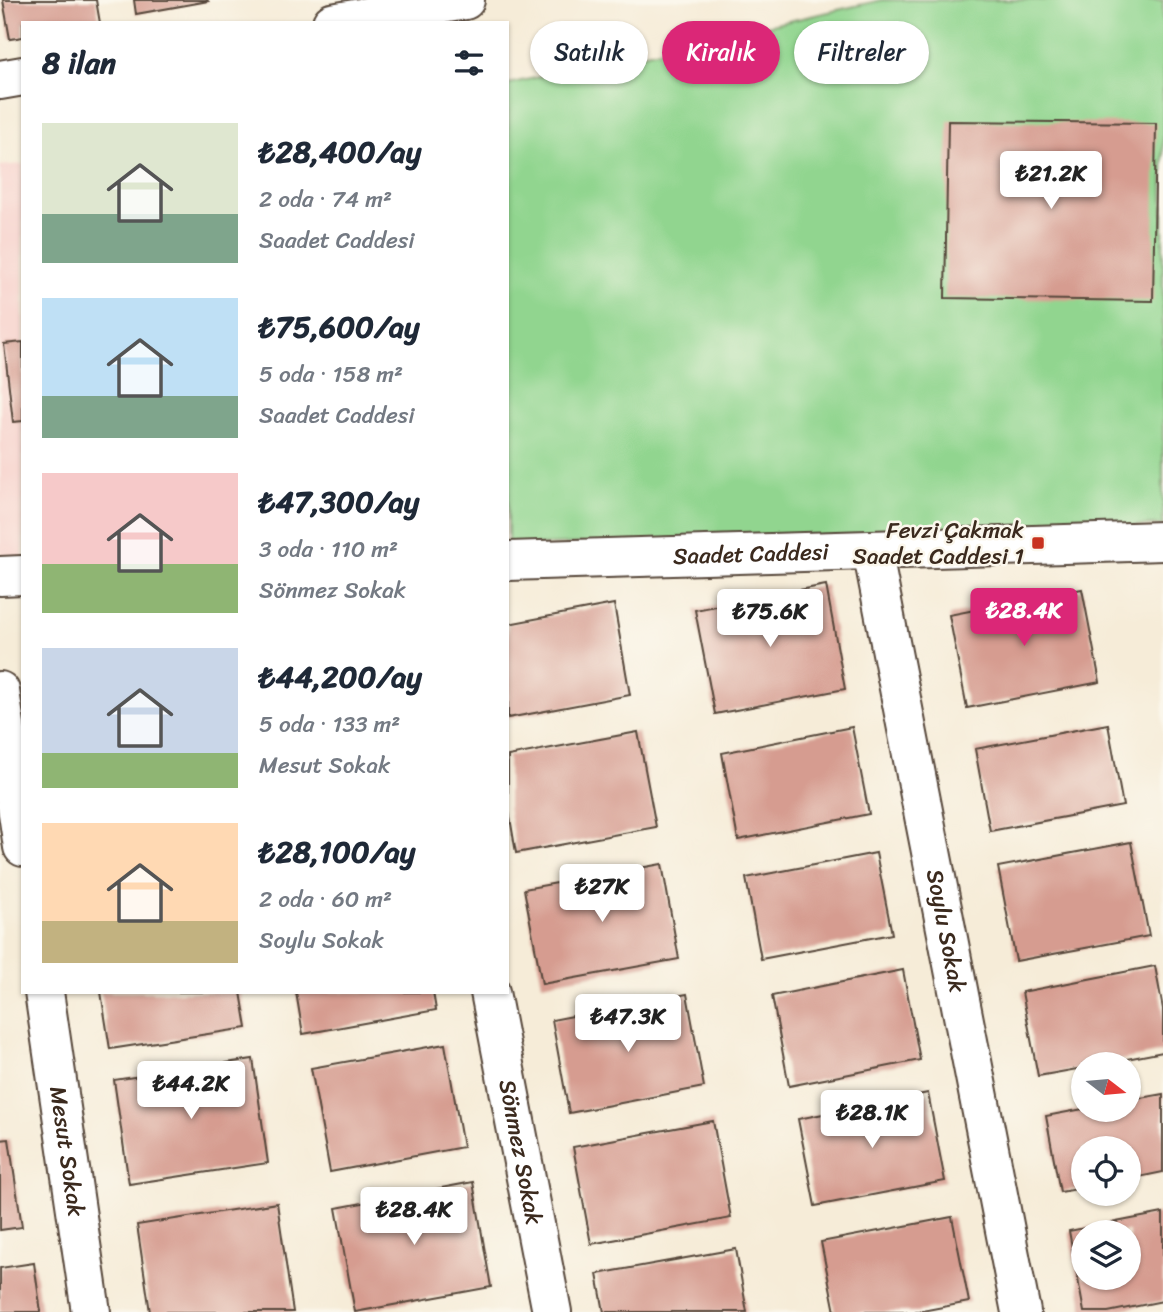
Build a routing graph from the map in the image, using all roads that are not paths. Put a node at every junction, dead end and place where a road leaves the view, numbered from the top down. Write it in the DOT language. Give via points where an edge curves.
graph roads {
  1 [pos="465,0"];
  2 [pos="344,21"];
  3 [pos="21,76"];
  4 [pos="0,80"];
  5 [pos="1163,541"];
  6 [pos="872,550"];
  7 [pos="509,561"];
  8 [pos="21,575"];
  9 [pos="0,576"];
  10 [pos="0,691"];
  11 [pos="21,833"];
  12 [pos="44,994"];
  13 [pos="490,994"];
  14 [pos="91,1312"];
  15 [pos="552,1312"];
  16 [pos="1021,1312"];
  1 -- 2 [label="street"];
  3 -- 4 [label="street"];
  5 -- 6 [label="street, Saadet Caddesi"];
  6 -- 7 [label="street, Saadet Caddesi"];
  6 -- 16 [label="street, Soylu Sokak"];
  8 -- 9 [label="street"];
  10 -- 11 [label="street"];
  12 -- 14 [label="street, Mesut Sokak"];
  13 -- 15 [label="street, Sönmez Sokak"];
}
